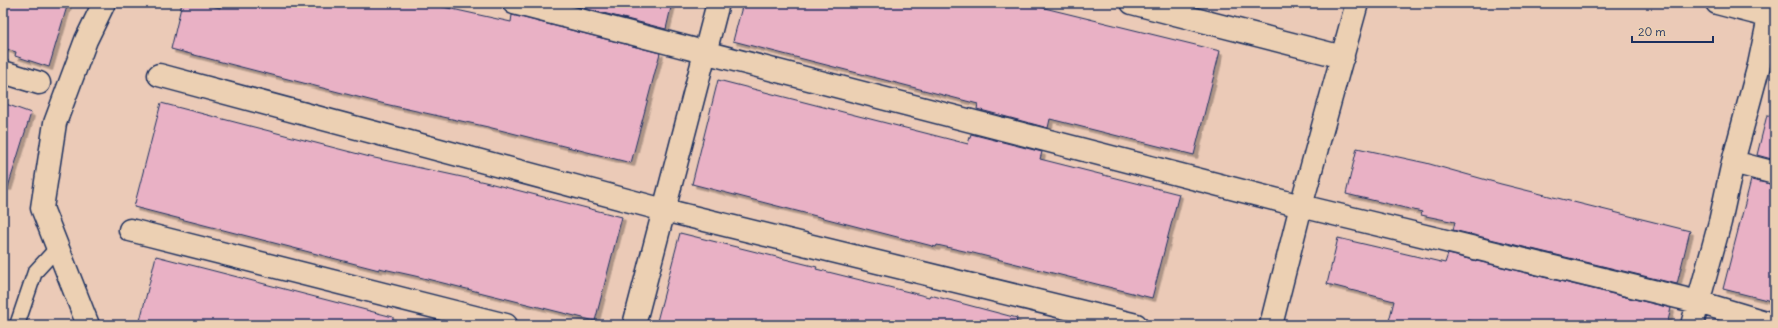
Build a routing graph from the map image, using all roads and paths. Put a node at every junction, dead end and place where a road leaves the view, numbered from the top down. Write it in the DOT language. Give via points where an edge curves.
graph roads {
  1 [pos="104,3"];
  2 [pos="514,3"];
  3 [pos="718,3"];
  4 [pos="1132,3"];
  5 [pos="1357,3"];
  6 [pos="1717,3"];
  7 [pos="1772,13"];
  8 [pos="705,52"];
  9 [pos="1343,57"];
  10 [pos="3,72"];
  11 [pos="159,75"];
  12 [pos="39,83"];
  13 [pos="1733,162"];
  14 [pos="1775,173"];
  15 [pos="1301,206"];
  16 [pos="664,210"];
  17 [pos="130,230"];
  18 [pos="58,247"];
  19 [pos="1698,302"];
  20 [pos="17,325"];
  21 [pos="88,325"];
  22 [pos="506,325"];
  23 [pos="634,325"];
  24 [pos="1136,325"];
  25 [pos="1271,325"];
  26 [pos="1692,325"];
  27 [pos="1775,325"];
  1 -- 18 [label="street" via="86,40 55,124 42,208"];
  2 -- 8 [label="street"];
  3 -- 8 [label="street"];
  4 -- 9 [label="street"];
  5 -- 9 [label="street"];
  6 -- 7 [label="street"];
  7 -- 13 [label="street"];
  8 -- 15 [label="street"];
  8 -- 16 [label="street"];
  9 -- 15 [label="street"];
  10 -- 12 [label="street"];
  11 -- 16 [label="street"];
  13 -- 14 [label="street"];
  13 -- 19 [label="street"];
  15 -- 19 [label="street"];
  15 -- 25 [label="street"];
  16 -- 23 [label="street"];
  16 -- 24 [label="street"];
  17 -- 22 [label="street"];
  18 -- 20 [label="lane" via="35,272"];
  18 -- 21 [label="street"];
  19 -- 26 [label="street"];
  19 -- 27 [label="street"];
}
